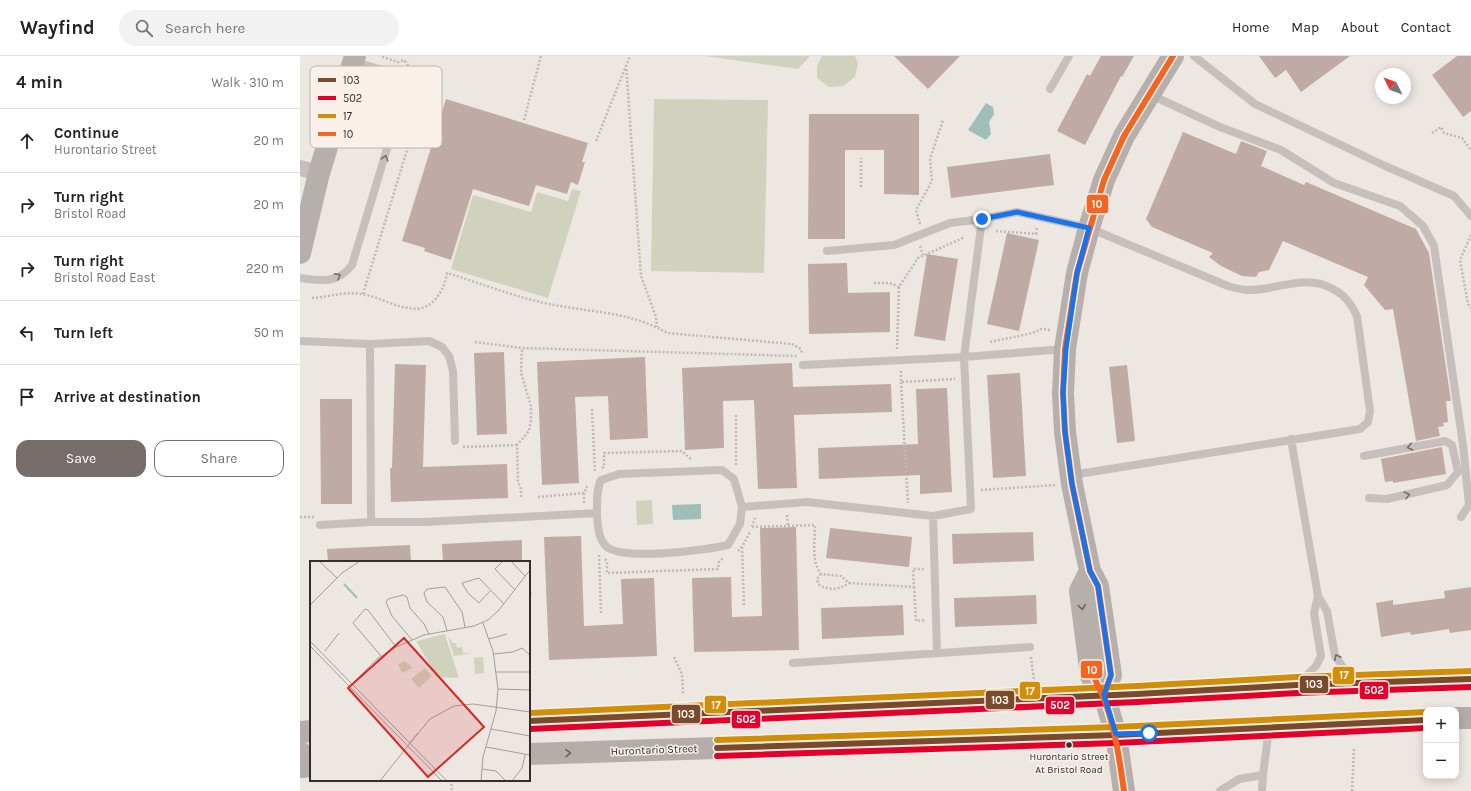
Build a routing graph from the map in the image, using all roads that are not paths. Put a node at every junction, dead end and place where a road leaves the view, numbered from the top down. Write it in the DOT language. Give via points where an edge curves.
graph roads {
  1 [pos="1069,56"];
  2 [pos="1173,56"];
  3 [pos="1194,56"];
  4 [pos="354,59"];
  5 [pos="372,66"];
  6 [pos="1050,89"];
  7 [pos="1148,94"];
  8 [pos="319,148"];
  9 [pos="387,148"];
  10 [pos="310,171"];
  11 [pos="1471,216"];
  12 [pos="982,219"];
  13 [pos="1089,228"];
  14 [pos="827,251"];
  15 [pos="300,253"];
  16 [pos="300,278"];
  17 [pos="1067,340"];
  18 [pos="300,341"];
  19 [pos="370,344"];
  20 [pos="964,357"];
  21 [pos="803,364"];
  22 [pos="455,438"];
  23 [pos="1291,439"];
  24 [pos="1364,456"];
  25 [pos="1071,479"];
  26 [pos="1369,498"];
  27 [pos="742,507"];
  28 [pos="597,513"];
  29 [pos="933,516"];
  30 [pos="1461,517"];
  31 [pos="371,522"];
  32 [pos="320,525"];
  33 [pos="1318,596"];
  34 [pos="1030,647"];
  35 [pos="936,653"];
  36 [pos="793,663"];
  37 [pos="1471,679"];
  38 [pos="1365,683"];
  39 [pos="1297,685"];
  40 [pos="1104,695"];
  41 [pos="1459,718"];
  42 [pos="1471,718"];
  43 [pos="1423,720"];
  44 [pos="530,721"];
  45 [pos="1269,727"];
  46 [pos="1116,734"];
  47 [pos="530,754"];
  48 [pos="1263,775"];
  49 [pos="1124,791"];
  50 [pos="1220,791"];
  51 [pos="1262,791"];
  1 -- 6 [label="lane"];
  2 -- 7 [label="street"];
  3 -- 11 [label="lane" via="1255,104 1454,196"];
  5 -- 4 [label="lane, one-way"];
  7 -- 13 [label="street" via="1124,136 1104,180"];
  7 -- 30 [label="lane" via="1220,127 1281,150 1334,182 1400,206 1423,226 1434,246 1462,438 1469,505"];
  8 -- 10 [label="street"];
  16 -- 9 [label="lane, one-way" via="330,281 352,265"];
  10 -- 15 [label="street"];
  12 -- 13 [label="lane" via="1017,212"];
  12 -- 14 [label="lane" via="950,223 894,245"];
  12 -- 20 [label="lane"];
  13 -- 17 [label="street" via="1077,273"];
  13 -- 23 [label="lane" via="1228,286 1249,290 1311,281 1327,286 1345,297 1357,316 1370,417 1360,429"];
  17 -- 20 [label="lane"];
  17 -- 25 [label="street" via="1063,393"];
  18 -- 19 [label="lane"];
  19 -- 22 [label="lane" via="429,341 442,347 449,356 453,371"];
  19 -- 31 [label="lane"];
  20 -- 21 [label="lane"];
  20 -- 29 [label="lane" via="971,509"];
  23 -- 25 [label="lane"];
  23 -- 33 [label="lane"];
  26 -- 24 [label="lane, one-way" via="1387,500 1447,485 1458,472 1452,445 1445,441"];
  25 -- 40 [label="street" via="1090,571 1080,591 1091,676"];
  27 -- 28 [label="lane" via="734,479 722,470 619,474 601,480 598,487"];
  27 -- 28 [label="lane" via="740,524 728,545 709,550 661,553 618,553 605,546 598,529"];
  27 -- 29 [label="lane" via="807,502"];
  28 -- 31 [label="lane" via="424,522"];
  29 -- 35 [label="lane"];
  31 -- 32 [label="lane"];
  38 -- 33 [label="lane, one-way" via="1343,667 1335,656 1327,611"];
  33 -- 39 [label="lane" via="1314,613 1320,656 1316,666"];
  34 -- 35 [label="lane"];
  35 -- 36 [label="lane"];
  37 -- 38 [label="main road"];
  38 -- 39 [label="main road"];
  39 -- 40 [label="main road"];
  40 -- 44 [label="main road"];
  40 -- 46 [label="street"];
  41 -- 42 [label="main road"];
  43 -- 45 [label="main road, Hurontario Street"];
  45 -- 46 [label="main road, Hurontario Street"];
  45 -- 48 [label="lane"];
  47 -- 46 [label="main road, Hurontario Street, one-way"];
  46 -- 49 [label="street"];
  48 -- 50 [label="lane" via="1239,779"];
  48 -- 51 [label="lane"];
}
